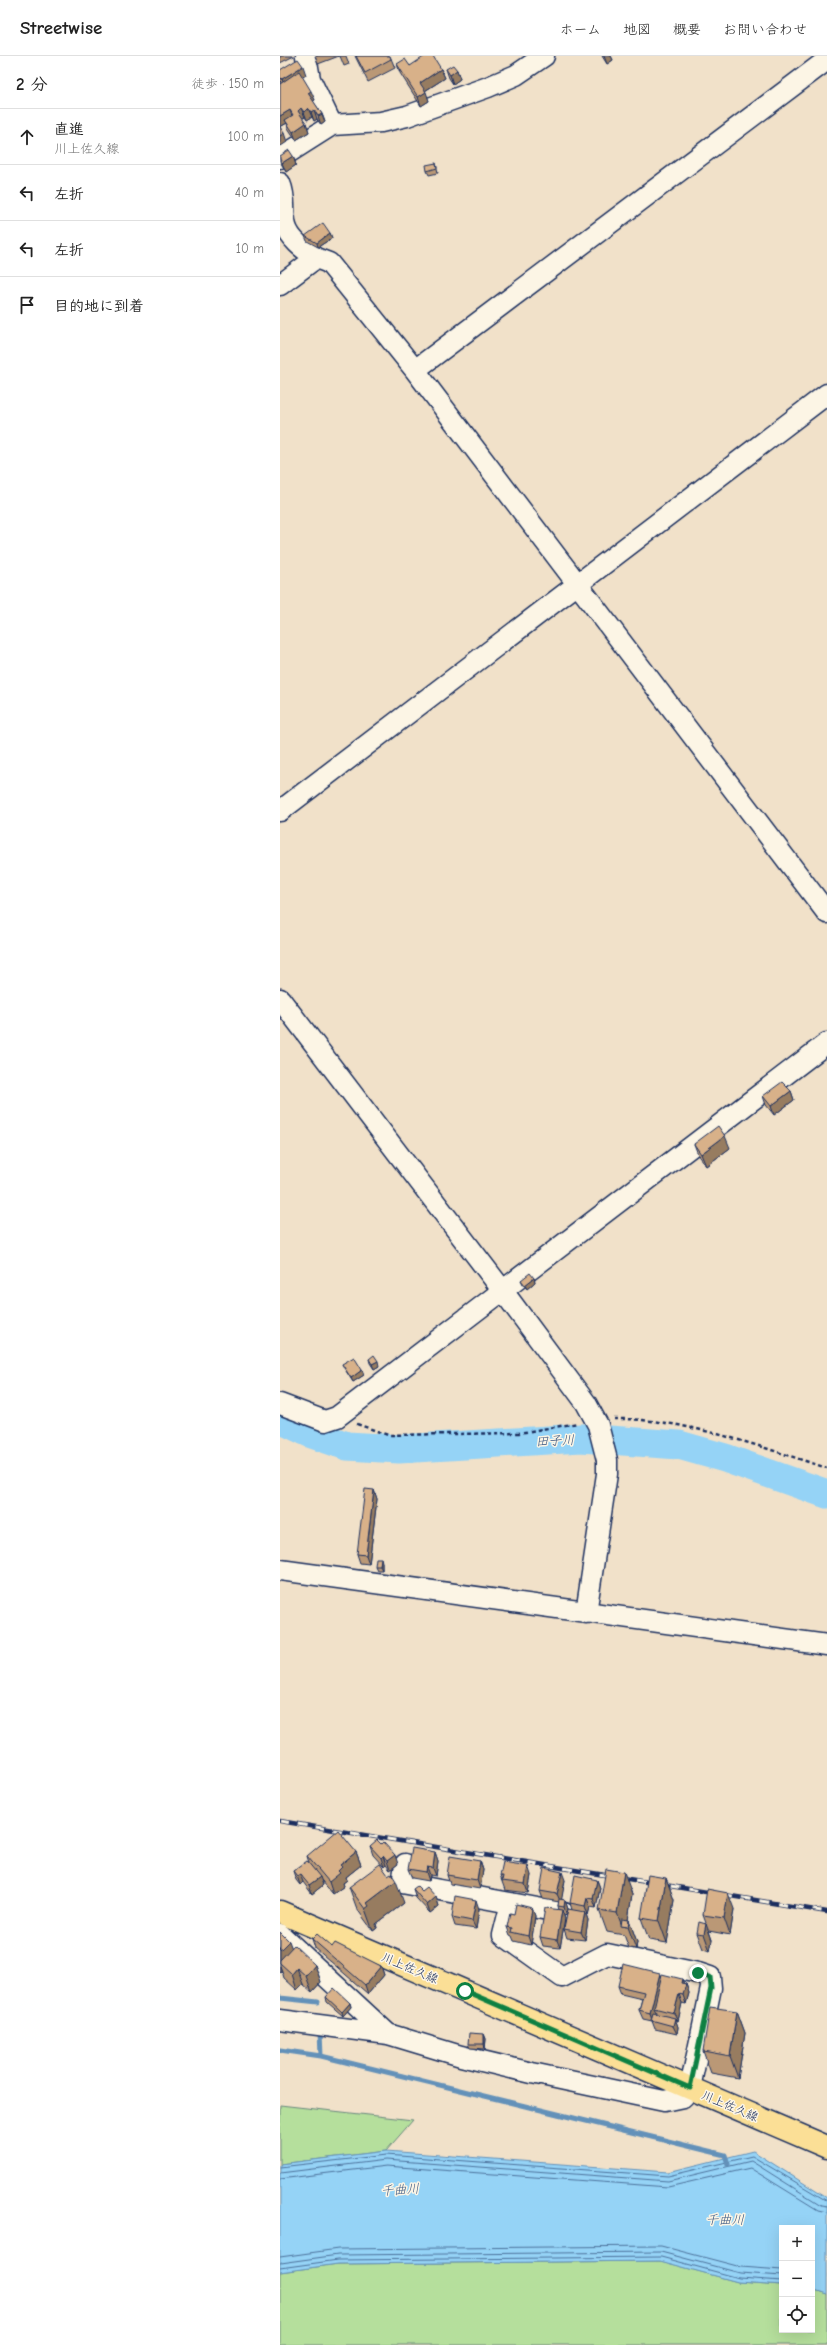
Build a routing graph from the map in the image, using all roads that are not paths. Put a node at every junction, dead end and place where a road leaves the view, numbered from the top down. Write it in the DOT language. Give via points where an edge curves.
graph roads {
  1 [pos="306,56"];
  2 [pos="544,56"];
  3 [pos="827,60"];
  4 [pos="332,125"];
  5 [pos="280,158"];
  6 [pos="280,183"];
  7 [pos="316,258"];
  8 [pos="280,285"];
  9 [pos="415,370"];
  10 [pos="827,394"];
  11 [pos="577,583"];
  12 [pos="280,811"];
  13 [pos="827,912"];
  14 [pos="280,999"];
  15 [pos="827,1043"];
  16 [pos="503,1291"];
  17 [pos="280,1404"];
  18 [pos="280,1570"];
  19 [pos="586,1613"];
  20 [pos="827,1645"];
  21 [pos="406,1864"];
  22 [pos="511,1903"];
  23 [pos="280,1912"];
  24 [pos="564,1913"];
  25 [pos="280,1934"];
  26 [pos="280,2020"];
  27 [pos="388,2034"];
  28 [pos="690,2088"];
  29 [pos="827,2148"];
  1 -- 4 [label="street" via="310,79"];
  2 -- 4 [label="street" via="516,75 407,116 381,122"];
  3 -- 9 [label="street"];
  4 -- 5 [label="street"];
  6 -- 7 [label="street" via="286,202 286,225 290,234"];
  7 -- 8 [label="street"];
  7 -- 9 [label="street" via="329,263"];
  9 -- 11 [label="street"];
  10 -- 11 [label="street"];
  11 -- 12 [label="street"];
  11 -- 13 [label="street"];
  14 -- 16 [label="street"];
  15 -- 16 [label="street"];
  16 -- 17 [label="street" via="337,1417 325,1421"];
  16 -- 19 [label="street" via="586,1403 598,1425 607,1460"];
  18 -- 19 [label="street"];
  19 -- 20 [label="street"];
  21 -- 22 [label="street" via="402,1883"];
  22 -- 24 [label="street"];
  22 -- 28 [label="street" via="503,1935 562,1977 607,1954 710,1977 711,1988"];
  23 -- 28 [label="main road, 川上佐久線"];
  25 -- 27 [label="street"];
  26 -- 27 [label="street"];
  27 -- 28 [label="street" via="461,2056 664,2101 683,2097"];
  28 -- 29 [label="main road, 川上佐久線"];
}
